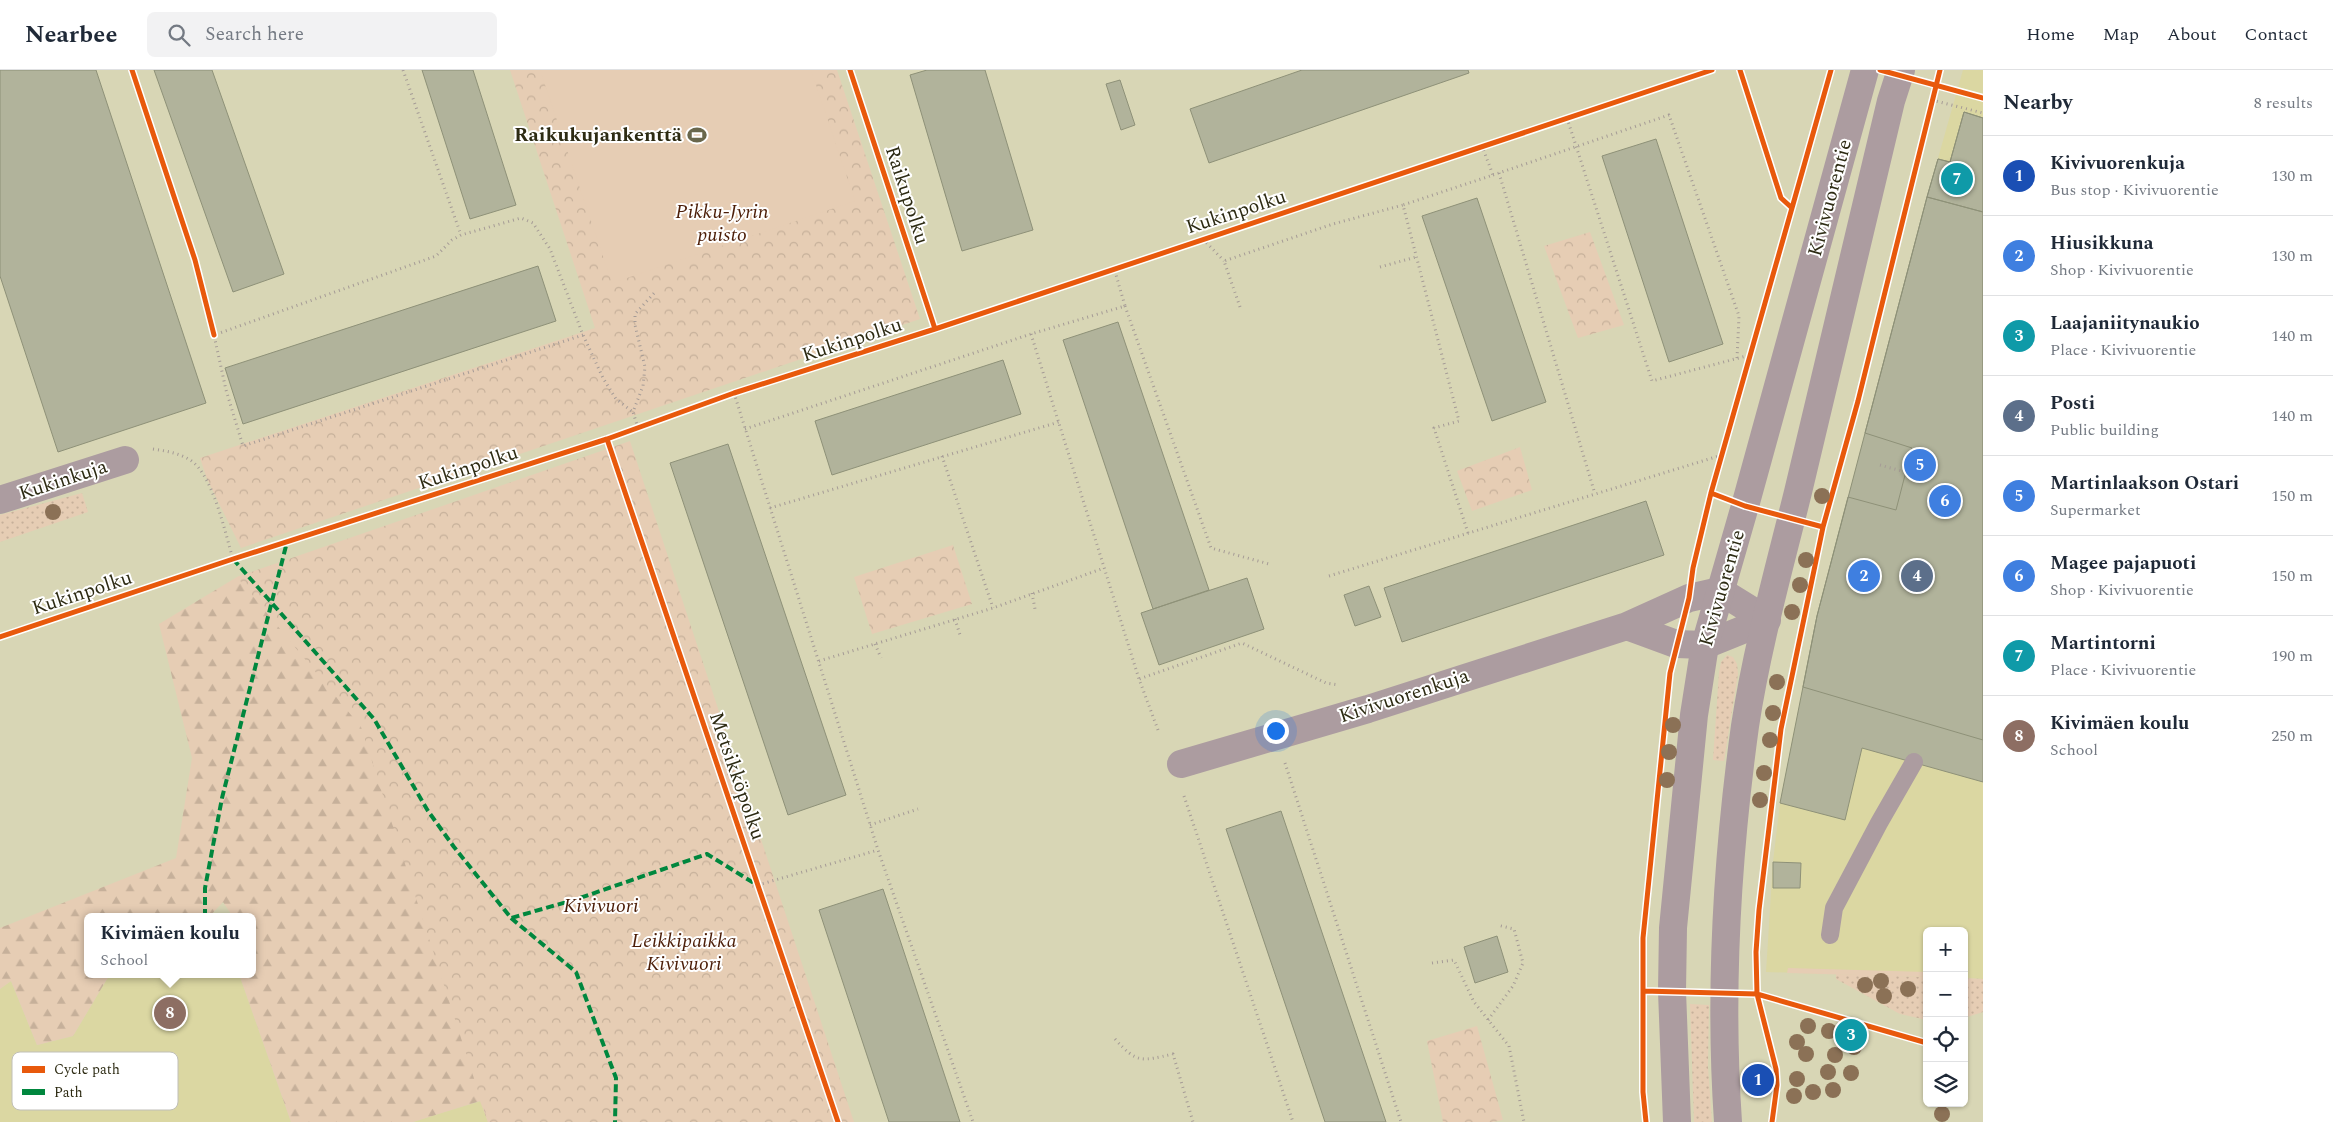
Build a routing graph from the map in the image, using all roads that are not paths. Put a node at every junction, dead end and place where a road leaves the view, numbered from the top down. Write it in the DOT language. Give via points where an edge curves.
graph roads {
  1 [pos="1865,70"];
  2 [pos="1901,70"];
  3 [pos="125,460"];
  4 [pos="0,500"];
  5 [pos="1720,591"];
  6 [pos="1767,620"];
  7 [pos="1627,626"];
  8 [pos="1705,645"];
  9 [pos="1914,762"];
  10 [pos="1181,764"];
  11 [pos="1830,935"];
  12 [pos="1677,1122"];
  13 [pos="1728,1122"];
  1 -- 5 [label="street, Kivivuorentie"];
  2 -- 6 [label="street, Kivivuorentie"];
  3 -- 4 [label="street, Kukinkuja"];
  5 -- 6 [label="street"];
  5 -- 7 [label="street, Kivivuorenkuja" via="1689,598"];
  5 -- 8 [label="street, Kivivuorentie"];
  6 -- 8 [label="street"];
  6 -- 13 [label="street, Kivivuorentie" via="1746,723 1729,886 1723,992"];
  7 -- 8 [label="street" via="1676,644"];
  7 -- 10 [label="street, Kivivuorenkuja"];
  8 -- 12 [label="street, Kivivuorentie" via="1694,715 1673,928"];
  9 -- 11 [label="lane" via="1834,908"];
}
